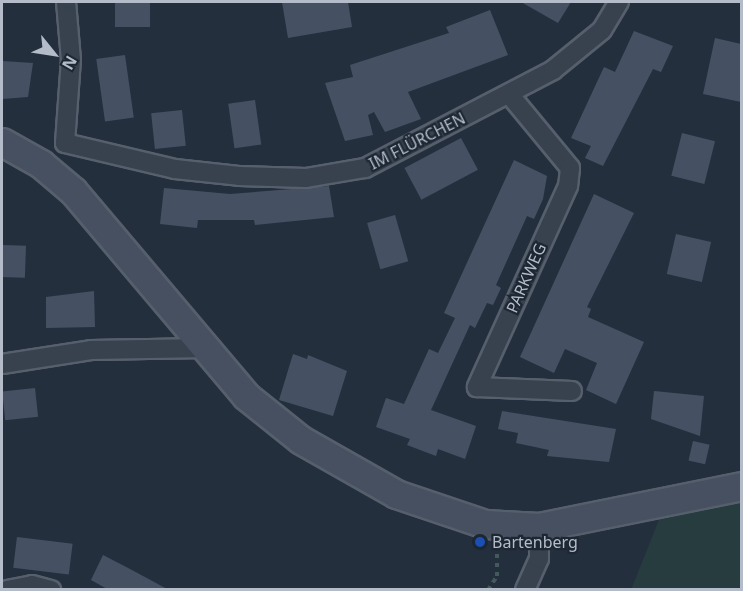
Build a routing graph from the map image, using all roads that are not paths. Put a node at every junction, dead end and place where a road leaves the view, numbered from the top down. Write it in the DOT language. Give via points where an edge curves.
graph roads {
  1 [pos="66,2"];
  2 [pos="619,2"];
  3 [pos="509,94"];
  4 [pos="2,142"];
  5 [pos="65,143"];
  6 [pos="41,164"];
  7 [pos="206,348"];
  8 [pos="2,364"];
  9 [pos="572,391"];
  10 [pos="741,486"];
  11 [pos="538,527"];
  12 [pos="7,590"];
  13 [pos="51,590"];
  14 [pos="525,590"];
  1 -- 5 [label="street" via="71,60"];
  2 -- 3 [label="street, IM FLÜRCHEN" via="602,30 582,50"];
  3 -- 5 [label="street, IM FLÜRCHEN" via="365,168 306,178 175,169"];
  3 -- 9 [label="street, PARKWEG" via="570,168 568,186 477,387"];
  4 -- 6 [label="street"];
  5 -- 6 [label="street"];
  6 -- 7 [label="street" via="88,208"];
  7 -- 8 [label="street" via="91,350"];
  7 -- 11 [label="street" via="246,396 310,446 396,494 438,512 501,525"];
  10 -- 11 [label="street"];
  11 -- 14 [label="street" via="539,559"];
  12 -- 13 [label="street" via="32,585"];
}
